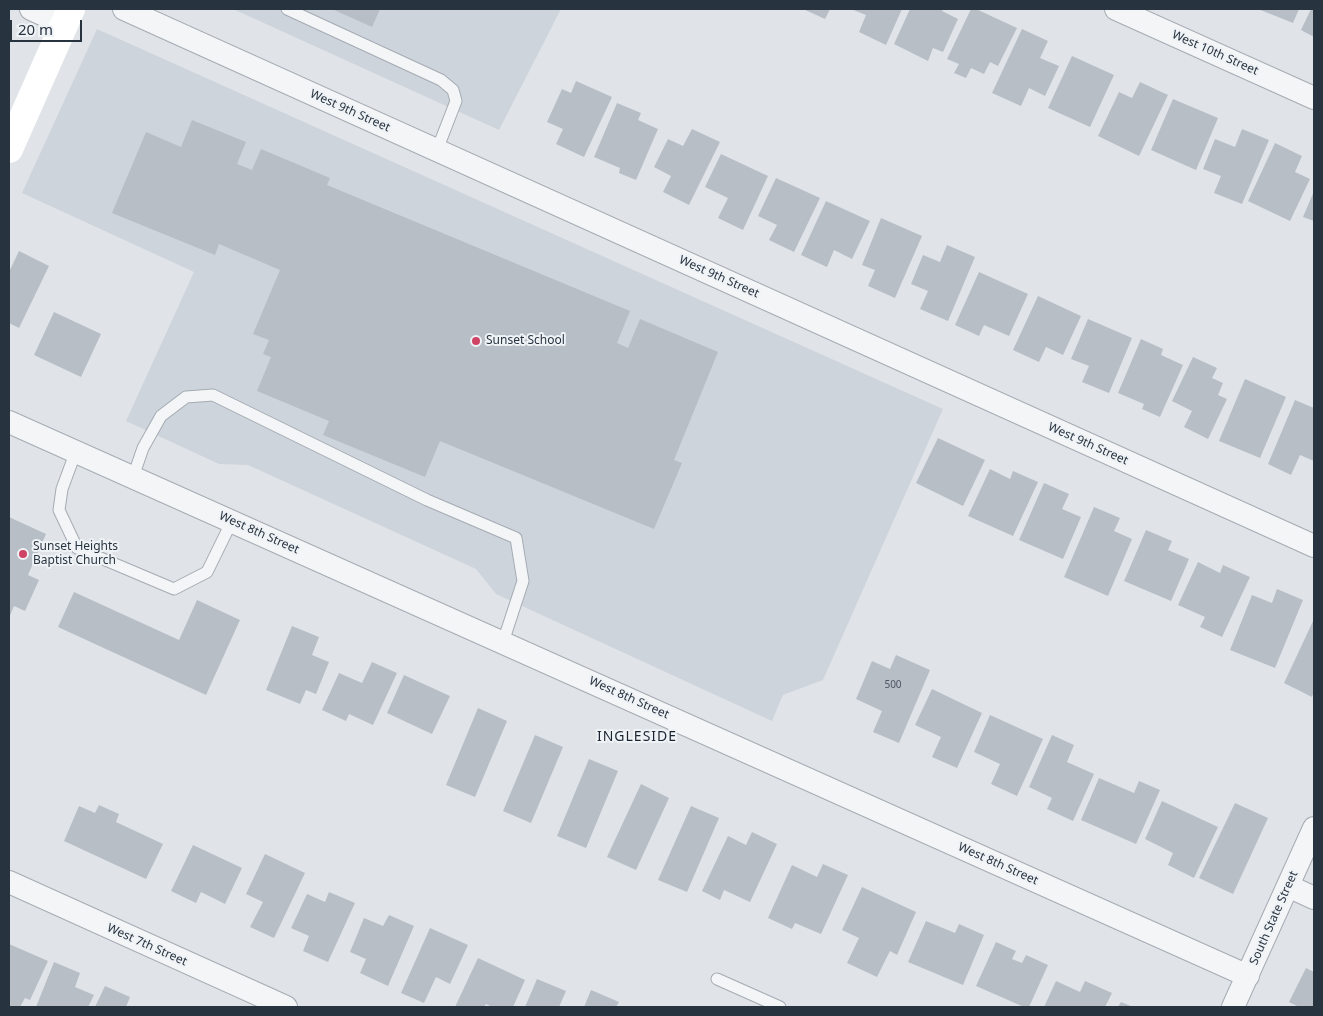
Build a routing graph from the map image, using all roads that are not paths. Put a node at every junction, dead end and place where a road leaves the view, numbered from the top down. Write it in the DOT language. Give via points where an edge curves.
graph roads {
  1 [pos="31,9"];
  2 [pos="287,9"];
  3 [pos="1116,9"];
  4 [pos="134,11"];
  5 [pos="68,16"];
  6 [pos="1314,98"];
  7 [pos="9,149"];
  8 [pos="437,150"];
  9 [pos="9,422"];
  10 [pos="76,451"];
  11 [pos="133,477"];
  12 [pos="232,521"];
  13 [pos="1314,546"];
  14 [pos="503,642"];
  15 [pos="1314,828"];
  16 [pos="9,882"];
  17 [pos="1288,886"];
  18 [pos="1314,898"];
  19 [pos="1248,976"];
  20 [pos="717,979"];
  21 [pos="286,1007"];
  22 [pos="780,1007"];
  23 [pos="1233,1007"];
  1 -- 5 [label="street"];
  2 -- 8 [label="lane" via="441,80 452,90 456,101"];
  3 -- 6 [label="street, West 10th Street"];
  4 -- 8 [label="street, West 9th Street"];
  5 -- 7 [label="street"];
  8 -- 13 [label="street, West 9th Street"];
  9 -- 10 [label="street, West 8th Street"];
  10 -- 11 [label="street, West 8th Street"];
  10 -- 12 [label="lane" via="62,489 59,510 78,548 174,589 207,572"];
  11 -- 12 [label="street, West 8th Street"];
  11 -- 14 [label="lane" via="143,448 161,416 186,397 213,395 428,500 516,538 523,581"];
  12 -- 14 [label="street, West 8th Street"];
  14 -- 19 [label="street, West 8th Street"];
  15 -- 17 [label="street, South State Street"];
  16 -- 21 [label="street, West 7th Street"];
  17 -- 18 [label="street"];
  17 -- 19 [label="street, South State Street"];
  19 -- 23 [label="street, South State Street"];
  20 -- 22 [label="lane"];
}
